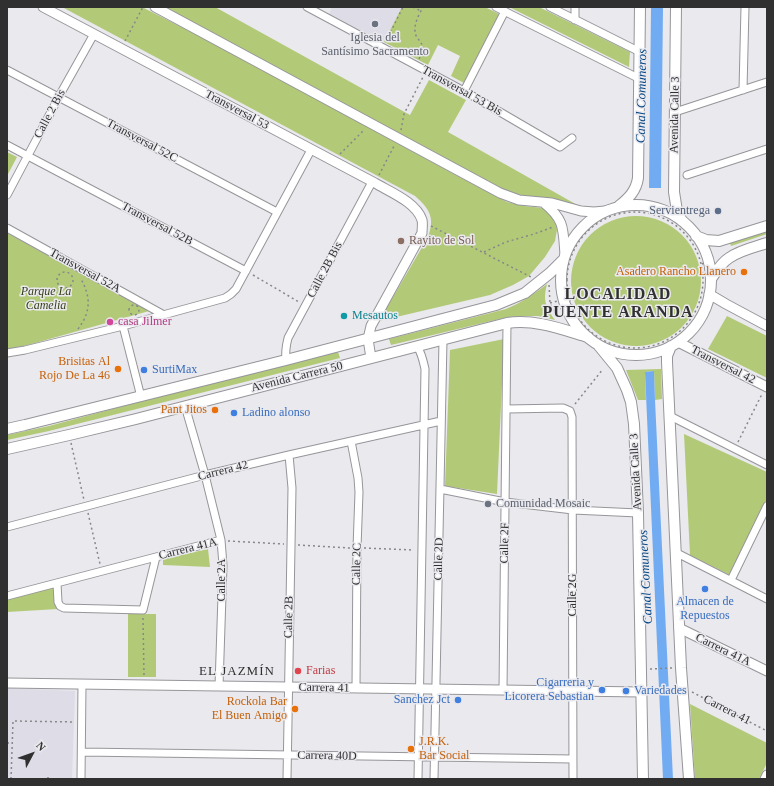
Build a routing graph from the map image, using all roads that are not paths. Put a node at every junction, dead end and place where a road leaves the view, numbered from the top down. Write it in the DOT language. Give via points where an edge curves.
graph roads {
  1 [pos="44,7"];
  2 [pos="156,7"];
  3 [pos="307,7"];
  4 [pos="496,7"];
  5 [pos="550,7"];
  6 [pos="575,7"];
  7 [pos="640,7"];
  8 [pos="676,7"];
  9 [pos="745,7"];
  10 [pos="505,11"];
  11 [pos="575,20"];
  12 [pos="94,34"];
  13 [pos="640,52"];
  14 [pos="7,70"];
  15 [pos="640,79"];
  16 [pos="767,82"];
  17 [pos="743,90"];
  18 [pos="464,91"];
  19 [pos="59,98"];
  20 [pos="675,112"];
  21 [pos="572,138"];
  22 [pos="7,145"];
  23 [pos="311,150"];
  24 [pos="767,150"];
  25 [pos="28,156"];
  26 [pos="687,174"];
  27 [pos="373,183"];
  28 [pos="7,195"];
  29 [pos="543,202"];
  30 [pos="617,207"];
  31 [pos="605,211"];
  32 [pos="277,212"];
  33 [pos="682,221"];
  34 [pos="767,226"];
  35 [pos="7,228"];
  36 [pos="696,236"];
  37 [pos="767,243"];
  38 [pos="564,257"];
  39 [pos="246,271"];
  40 [pos="711,280"];
  41 [pos="709,294"];
  42 [pos="164,315"];
  43 [pos="508,324"];
  44 [pos="123,326"];
  45 [pos="767,326"];
  46 [pos="588,337"];
  47 [pos="368,339"];
  48 [pos="443,340"];
  49 [pos="597,344"];
  50 [pos="674,344"];
  51 [pos="417,346"];
  52 [pos="7,353"];
  53 [pos="371,358"];
  54 [pos="286,360"];
  55 [pos="766,387"];
  56 [pos="141,396"];
  57 [pos="185,406"];
  58 [pos="507,409"];
  59 [pos="670,416"];
  60 [pos="441,421"];
  61 [pos="424,425"];
  62 [pos="7,429"];
  63 [pos="351,441"];
  64 [pos="7,449"];
  65 [pos="289,455"];
  66 [pos="767,465"];
  67 [pos="205,475"];
  68 [pos="440,489"];
  69 [pos="506,502"];
  70 [pos="767,506"];
  71 [pos="572,510"];
  72 [pos="638,513"];
  73 [pos="7,527"];
  74 [pos="221,540"];
  75 [pos="675,552"];
  76 [pos="156,557"];
  77 [pos="731,580"];
  78 [pos="57,583"];
  79 [pos="7,596"];
  80 [pos="767,599"];
  81 [pos="679,628"];
  82 [pos="767,671"];
  83 [pos="7,683"];
  84 [pos="82,684"];
  85 [pos="219,686"];
  86 [pos="288,687"];
  87 [pos="356,688"];
  88 [pos="420,689"];
  89 [pos="436,689"];
  90 [pos="503,690"];
  91 [pos="573,692"];
  92 [pos="642,692"];
  93 [pos="82,752"];
  94 [pos="287,755"];
  95 [pos="418,757"];
  96 [pos="435,757"];
  97 [pos="573,759"];
  98 [pos="767,776"];
  99 [pos="82,779"];
  100 [pos="287,779"];
  101 [pos="418,779"];
  102 [pos="434,779"];
  103 [pos="573,779"];
  104 [pos="643,779"];
  105 [pos="688,779"];
  106 [pos="765,779"];
  1 -- 12 [label="street, Transversal 53"];
  2 -- 29 [label="street" via="500,193 519,200"];
  3 -- 18 [label="street, Transversal 53 Bis"];
  4 -- 10 [label="street"];
  5 -- 11 [label="street"];
  6 -- 11 [label="street"];
  7 -- 13 [label="main road"];
  8 -- 20 [label="main road, Avenida Calle 3"];
  9 -- 17 [label="street"];
  10 -- 15 [label="street"];
  10 -- 18 [label="street"];
  11 -- 13 [label="street"];
  12 -- 19 [label="street, Calle 2 Bis"];
  12 -- 23 [label="street, Transversal 53"];
  13 -- 15 [label="main road"];
  14 -- 19 [label="street, Transversal 52C"];
  15 -- 30 [label="main road" via="638,178 632,193"];
  16 -- 17 [label="street"];
  17 -- 20 [label="street"];
  18 -- 21 [label="street, Transversal 53 Bis" via="560,147"];
  19 -- 25 [label="street, Calle 2 Bis"];
  19 -- 32 [label="street, Transversal 52C"];
  20 -- 33 [label="main road, Avenida Calle 3" via="674,192 677,211"];
  22 -- 25 [label="street, Transversal 52B"];
  23 -- 27 [label="street, Transversal 53"];
  23 -- 32 [label="street"];
  24 -- 26 [label="street"];
  25 -- 28 [label="street, Calle 2 Bis"];
  25 -- 39 [label="street, Transversal 52B"];
  27 -- 47 [label="street, Transversal 53" via="407,201 426,223 376,315"];
  27 -- 54 [label="street, Calle 2B Bis" via="288,338"];
  29 -- 31 [label="street" via="587,212"];
  29 -- 38 [label="street" via="560,220"];
  30 -- 31 [label="main road"];
  30 -- 33 [label="main road" via="644,205 658,208"];
  31 -- 38 [label="main road" via="580,229"];
  32 -- 39 [label="street"];
  33 -- 36 [label="main road"];
  34 -- 36 [label="main road" via="719,241"];
  35 -- 42 [label="street, Transversal 52A"];
  36 -- 40 [label="main road" via="705,252"];
  37 -- 40 [label="main road" via="728,258"];
  38 -- 46 [label="main road" via="561,280 567,310"];
  38 -- 47 [label="main road, Avenida Carrera 50" via="525,293 496,305"];
  39 -- 42 [label="street" via="236,289 225,298"];
  40 -- 41 [label="main road"];
  41 -- 45 [label="street"];
  41 -- 50 [label="main road" via="697,323"];
  42 -- 44 [label="street"];
  43 -- 46 [label="main road, Avenida Carrera 50" via="545,324"];
  43 -- 48 [label="main road, Avenida Carrera 50"];
  43 -- 58 [label="street, Calle 2F"];
  44 -- 52 [label="street"];
  44 -- 56 [label="street"];
  46 -- 49 [label="main road"];
  47 -- 53 [label="street"];
  47 -- 54 [label="main road, Avenida Carrera 50"];
  48 -- 51 [label="main road, Avenida Carrera 50"];
  48 -- 60 [label="street, Calle 2D"];
  49 -- 50 [label="main road" via="634,355 661,351"];
  49 -- 72 [label="main road, Avenida Calle 3" via="617,368 631,402"];
  50 -- 55 [label="street, Transversal 42"];
  50 -- 59 [label="main road" via="667,356"];
  51 -- 53 [label="main road, Avenida Carrera 50"];
  51 -- 61 [label="street, Calle 2D" via="425,369"];
  53 -- 57 [label="main road, Avenida Carrera 50"];
  54 -- 56 [label="main road, Avenida Carrera 50"];
  56 -- 62 [label="main road, Avenida Carrera 50"];
  57 -- 64 [label="main road, Avenida Carrera 50"];
  57 -- 67 [label="street, Calle 2A"];
  58 -- 69 [label="street, Calle 2F"];
  58 -- 71 [label="street, Calle 2G" via="563,408 570,411"];
  59 -- 66 [label="street"];
  59 -- 75 [label="main road"];
  60 -- 61 [label="street, Carrera 42"];
  60 -- 68 [label="street, Calle 2D"];
  61 -- 63 [label="street, Carrera 42"];
  61 -- 88 [label="street, Calle 2D"];
  63 -- 65 [label="street, Carrera 42"];
  63 -- 87 [label="street, Calle 2C" via="359,492"];
  65 -- 67 [label="street, Carrera 42"];
  65 -- 86 [label="street, Calle 2B" via="292,488"];
  67 -- 73 [label="street, Carrera 42"];
  67 -- 74 [label="street, Calle 2A"];
  68 -- 69 [label="street"];
  68 -- 89 [label="street, Calle 2D"];
  69 -- 71 [label="street"];
  69 -- 90 [label="street, Calle 2F"];
  70 -- 77 [label="street"];
  71 -- 72 [label="street"];
  71 -- 91 [label="street, Calle 2G"];
  72 -- 92 [label="main road, Avenida Calle 3"];
  74 -- 76 [label="street, Carrera 41A"];
  74 -- 85 [label="street, Calle 2A" via="223,565"];
  75 -- 77 [label="street"];
  75 -- 81 [label="main road"];
  76 -- 78 [label="street, Carrera 41A"];
  76 -- 78 [label="street" via="143,610 64,608 58,602"];
  77 -- 80 [label="street"];
  78 -- 79 [label="street, Carrera 41A"];
  81 -- 82 [label="street, Carrera 41A"];
  81 -- 105 [label="main road"];
  83 -- 84 [label="street, Carrera 41"];
  84 -- 85 [label="street, Carrera 41"];
  84 -- 93 [label="street"];
  85 -- 86 [label="street, Carrera 41"];
  86 -- 87 [label="street, Carrera 41"];
  86 -- 94 [label="street, Calle 2B"];
  87 -- 88 [label="street, Carrera 41"];
  88 -- 89 [label="street, Carrera 41"];
  88 -- 95 [label="street, Calle 2D"];
  89 -- 90 [label="street, Carrera 41"];
  89 -- 96 [label="street, Calle 2D"];
  90 -- 91 [label="street, Carrera 41"];
  91 -- 92 [label="street, Carrera 41"];
  91 -- 97 [label="street, Calle 2G"];
  92 -- 104 [label="main road, Avenida Calle 3"];
  93 -- 94 [label="street, Carrera 40D"];
  93 -- 99 [label="street"];
  94 -- 95 [label="street, Carrera 40D"];
  94 -- 100 [label="street, Calle 2B"];
  95 -- 96 [label="street, Carrera 40D"];
  95 -- 101 [label="street, Calle 2D"];
  96 -- 97 [label="street, Carrera 40D"];
  96 -- 102 [label="street, Calle 2D"];
  97 -- 103 [label="street, Calle 2G"];
  98 -- 106 [label="street"];
}
